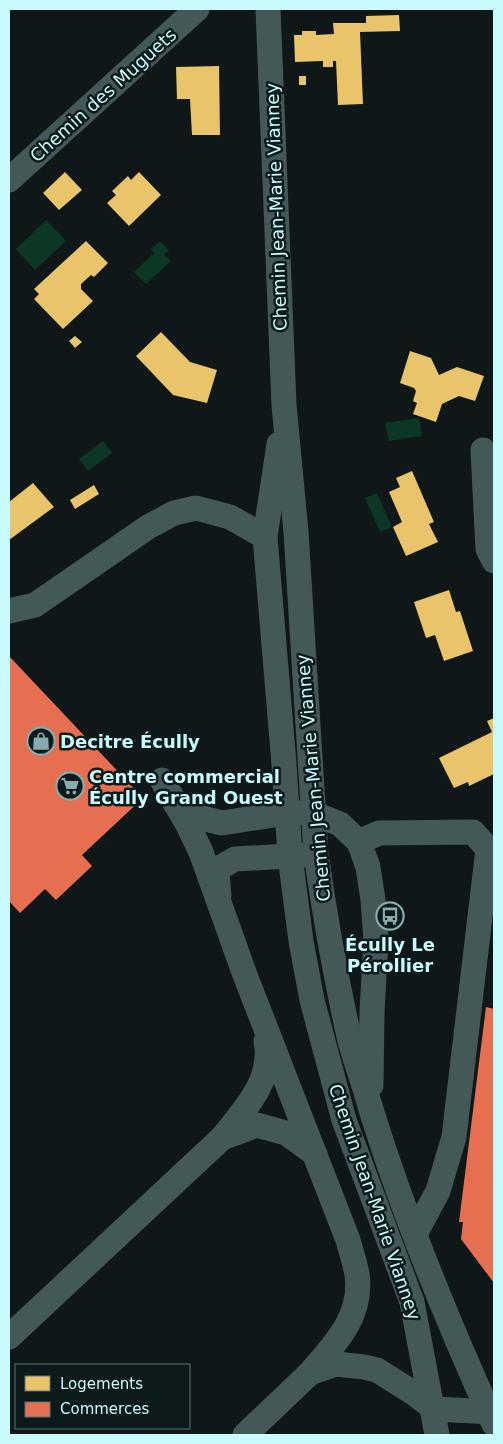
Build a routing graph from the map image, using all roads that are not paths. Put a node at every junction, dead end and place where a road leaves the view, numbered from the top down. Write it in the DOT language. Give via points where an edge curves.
graph roads {
  1 [pos="197,9"];
  2 [pos="268,9"];
  3 [pos="9,180"];
  4 [pos="284,405"];
  5 [pos="483,450"];
  6 [pos="265,537"];
  7 [pos="494,562"];
  8 [pos="9,611"];
  9 [pos="162,780"];
  10 [pos="175,803"];
  11 [pos="286,813"];
  12 [pos="313,813"];
  13 [pos="222,824"];
  14 [pos="359,842"];
  15 [pos="201,852"];
  16 [pos="316,854"];
  17 [pos="290,856"];
  18 [pos="220,904"];
  19 [pos="262,1019"];
  20 [pos="371,1108"];
  21 [pos="222,1138"];
  22 [pos="314,1154"];
  23 [pos="415,1234"];
  24 [pos="9,1337"];
  25 [pos="310,1373"];
  26 [pos="434,1409"];
  27 [pos="492,1415"];
  28 [pos="245,1435"];
  29 [pos="437,1435"];
  1 -- 3 [label="street, Chemin des Muguets"];
  2 -- 4 [label="street, Chemin Jean-Marie Vianney"];
  4 -- 6 [label="street, Chemin Jean-Marie Vianney"];
  4 -- 12 [label="street, Chemin Jean-Marie Vianney" via="296,532"];
  5 -- 7 [label="street" via="488,549"];
  6 -- 8 [label="street" via="230,516 196,508 174,513 148,527 35,605"];
  6 -- 11 [label="street, Chemin Jean-Marie Vianney"];
  9 -- 10 [label="street"];
  10 -- 13 [label="street" via="198,817"];
  10 -- 15 [label="street"];
  11 -- 12 [label="street"];
  11 -- 13 [label="street"];
  11 -- 17 [label="street, Chemin Jean-Marie Vianney"];
  12 -- 14 [label="street" via="340,824"];
  12 -- 16 [label="street, Chemin Jean-Marie Vianney"];
  13 -- 15 [label="street" via="208,835"];
  14 -- 20 [label="street" via="368,867 376,940"];
  14 -- 23 [label="street" via="379,833 473,832 488,848 454,1137 438,1192"];
  15 -- 18 [label="street"];
  16 -- 17 [label="street"];
  16 -- 20 [label="street, Chemin Jean-Marie Vianney" via="332,958 351,1043"];
  17 -- 18 [label="street" via="234,859 221,867 217,873"];
  17 -- 26 [label="street, Chemin Jean-Marie Vianney" via="312,1000 344,1120 412,1302"];
  18 -- 19 [label="street"];
  19 -- 21 [label="street" via="269,1054 266,1071 251,1101"];
  19 -- 22 [label="street"];
  20 -- 23 [label="street, Chemin Jean-Marie Vianney" via="382,1148"];
  21 -- 22 [label="street" via="257,1125 286,1133"];
  21 -- 24 [label="street"];
  22 -- 25 [label="street" via="348,1240 357,1275 357,1299 343,1335"];
  23 -- 27 [label="street, Chemin Jean-Marie Vianney" via="463,1354"];
  25 -- 26 [label="street" via="336,1364 377,1370"];
  25 -- 28 [label="street"];
  26 -- 27 [label="street"];
  26 -- 29 [label="street, Chemin Jean-Marie Vianney"];
}
